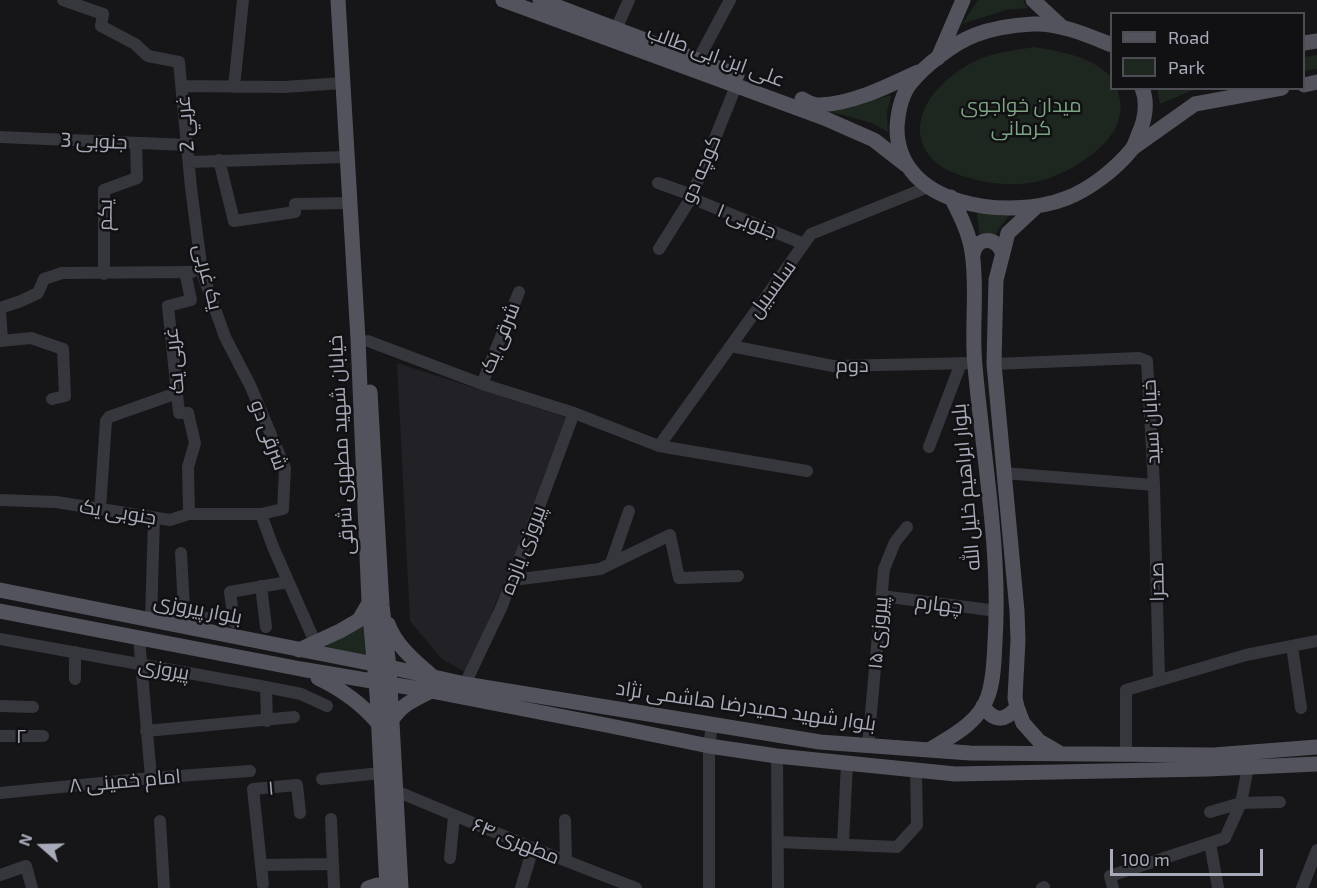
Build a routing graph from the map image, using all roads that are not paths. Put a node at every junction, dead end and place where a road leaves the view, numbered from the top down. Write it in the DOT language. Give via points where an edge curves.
graph roads {
  1 [pos="63,0"];
  2 [pos="243,0"];
  3 [pos="338,0"];
  4 [pos="350,0"];
  5 [pos="503,0"];
  6 [pos="540,0"];
  7 [pos="629,0"];
  8 [pos="730,0"];
  9 [pos="963,0"];
  10 [pos="1033,0"];
  11 [pos="1062,27"];
  12 [pos="616,30"];
  13 [pos="1110,44"];
  14 [pos="698,60"];
  15 [pos="933,63"];
  16 [pos="343,83"];
  17 [pos="182,86"];
  18 [pos="736,86"];
  19 [pos="234,87"];
  20 [pos="1143,90"];
  21 [pos="1271,90"];
  22 [pos="0,137"];
  23 [pos="136,143"];
  24 [pos="187,145"];
  25 [pos="1133,148"];
  26 [pos="346,157"];
  27 [pos="219,160"];
  28 [pos="189,162"];
  29 [pos="908,167"];
  30 [pos="658,183"];
  31 [pos="928,187"];
  32 [pos="692,197"];
  33 [pos="951,197"];
  34 [pos="349,203"];
  35 [pos="1038,206"];
  36 [pos="804,244"];
  37 [pos="659,249"];
  38 [pos="1002,252"];
  39 [pos="973,254"];
  40 [pos="185,272"];
  41 [pos="202,272"];
  42 [pos="104,274"];
  43 [pos="519,292"];
  44 [pos="1,341"];
  45 [pos="368,341"];
  46 [pos="731,346"];
  47 [pos="968,363"];
  48 [pos="994,364"];
  49 [pos="482,384"];
  50 [pos="250,385"];
  51 [pos="177,393"];
  52 [pos="52,399"];
  53 [pos="574,413"];
  54 [pos="659,446"];
  55 [pos="929,447"];
  56 [pos="807,471"];
  57 [pos="1004,473"];
  58 [pos="1154,485"];
  59 [pos="0,500"];
  60 [pos="100,509"];
  61 [pos="629,510"];
  62 [pos="266,513"];
  63 [pos="189,514"];
  64 [pos="154,518"];
  65 [pos="907,527"];
  66 [pos="181,553"];
  67 [pos="612,563"];
  68 [pos="738,576"];
  69 [pos="513,580"];
  70 [pos="288,582"];
  71 [pos="261,586"];
  72 [pos="0,590"];
  73 [pos="882,596"];
  74 [pos="376,604"];
  75 [pos="0,611"];
  76 [pos="997,611"];
  77 [pos="151,621"];
  78 [pos="234,622"];
  79 [pos="196,625"];
  80 [pos="266,627"];
  81 [pos="139,638"];
  82 [pos="0,639"];
  83 [pos="1317,641"];
  84 [pos="315,642"];
  85 [pos="1292,646"];
  86 [pos="295,649"];
  87 [pos="75,652"];
  88 [pos="141,665"];
  89 [pos="381,666"];
  90 [pos="296,668"];
  91 [pos="75,679"];
  92 [pos="1159,679"];
  93 [pos="382,684"];
  94 [pos="465,684"];
  95 [pos="433,685"];
  96 [pos="266,687"];
  97 [pos="0,706"];
  98 [pos="327,706"];
  99 [pos="983,706"];
  100 [pos="33,707"];
  101 [pos="1017,707"];
  102 [pos="1301,708"];
  103 [pos="294,717"];
  104 [pos="267,720"];
  105 [pos="385,722"];
  106 [pos="712,725"];
  107 [pos="146,731"];
  108 [pos="0,736"];
  109 [pos="43,736"];
  110 [pos="709,746"];
  111 [pos="868,746"];
  112 [pos="1317,747"];
  113 [pos="929,750"];
  114 [pos="1061,753"];
  115 [pos="1126,754"];
  116 [pos="777,756"];
  117 [pos="847,763"];
  118 [pos="1317,764"];
  119 [pos="1248,767"];
  120 [pos="916,770"];
  121 [pos="250,771"];
  122 [pos="381,774"];
  123 [pos="151,778"];
  124 [pos="322,779"];
  125 [pos="396,791"];
  126 [pos="0,793"];
  127 [pos="1280,802"];
  128 [pos="1241,803"];
  129 [pos="1210,812"];
  130 [pos="300,813"];
  131 [pos="454,816"];
  132 [pos="330,819"];
  133 [pos="565,820"];
  134 [pos="160,821"];
  135 [pos="778,842"];
  136 [pos="1210,843"];
  137 [pos="843,844"];
  138 [pos="533,848"];
  139 [pos="1317,850"];
  140 [pos="450,858"];
  141 [pos="566,861"];
  142 [pos="333,864"];
  143 [pos="262,865"];
  144 [pos="0,875"];
  145 [pos="263,884"];
  146 [pos="32,888"];
  147 [pos="164,888"];
  148 [pos="334,888"];
  149 [pos="368,888"];
  150 [pos="386,888"];
  151 [pos="401,888"];
  152 [pos="521,888"];
  153 [pos="636,888"];
  154 [pos="710,888"];
  155 [pos="778,888"];
  156 [pos="1113,888"];
  157 [pos="1218,888"];
  158 [pos="1302,888"];
  1 -- 17 [label="street, 2 غربي" via="103,14 101,26 135,44 148,56 179,62"];
  2 -- 19 [label="street"];
  3 -- 16 [label="main road, خیابان شهید مطهری شرقی"];
  4 -- 45 [label="main road, خیابان شهید مطهری شرقی"];
  5 -- 18 [label="main road, علی ابن ابی طالب"];
  6 -- 12 [label="main road, علی ابن ابی طالب"];
  7 -- 12 [label="street"];
  8 -- 14 [label="street"];
  9 -- 15 [label="main road"];
  10 -- 11 [label="main road"];
  11 -- 13 [label="main road"];
  11 -- 15 [label="main road" via="1035,24 974,35"];
  12 -- 14 [label="main road, علی ابن ابی طالب"];
  14 -- 15 [label="main road, علی ابن ابی طالب" via="817,105 885,88"];
  15 -- 29 [label="main road" via="909,85 898,111 897,140"];
  16 -- 19 [label="street"];
  16 -- 26 [label="main road, خیابان شهید مطهری شرقی"];
  17 -- 19 [label="street"];
  17 -- 24 [label="street, 2 غربي"];
  18 -- 29 [label="main road, علی ابن ابی طالب" via="874,140"];
  18 -- 32 [label="street, کوچه دو"];
  20 -- 25 [label="main road" via="1144,122"];
  21 -- 25 [label="main road" via="1195,104"];
  22 -- 23 [label="street, جنوبی 3"];
  23 -- 24 [label="street, جنوبی 3"];
  23 -- 42 [label="street, یکم" via="137,178 104,190"];
  24 -- 28 [label="street, 2 غربي"];
  25 -- 35 [label="main road" via="1092,184 1067,198"];
  26 -- 27 [label="street"];
  26 -- 34 [label="main road, خیابان شهید مطهری شرقی"];
  27 -- 28 [label="street"];
  27 -- 34 [label="street" via="234,221 294,212 295,204"];
  28 -- 41 [label="street, یک غربی"];
  29 -- 31 [label="main road"];
  30 -- 32 [label="street, جنوبی ۱"];
  31 -- 33 [label="main road"];
  31 -- 36 [label="street, سلسبیل" via="811,234"];
  32 -- 36 [label="street, جنوبی ۱"];
  32 -- 37 [label="street, کوچه دو"];
  33 -- 35 [label="main road" via="1007,210"];
  33 -- 39 [label="main road, بلوار ابراهیم خلیل الله" via="966,226"];
  34 -- 74 [label="main road, خیابان شهید مطهری شرقی"];
  35 -- 38 [label="main road, بلوار ابراهیم خلیل الله" via="1008,233"];
  36 -- 46 [label="street, سلسبیل"];
  38 -- 39 [label="main road" via="993,241 986,240 975,247"];
  38 -- 48 [label="main road, بلوار ابراهیم خلیل الله" via="996,280"];
  39 -- 47 [label="main road, بلوار ابراهیم خلیل الله"];
  40 -- 41 [label="street"];
  40 -- 42 [label="street"];
  40 -- 51 [label="street, غربی یک" via="191,300 168,306"];
  41 -- 50 [label="street, یک غربی" via="225,337"];
  42 -- 44 [label="street" via="62,273 44,279 38,293 0,308"];
  43 -- 49 [label="street, شرقی یک"];
  44 -- 52 [label="street" via="31,338 63,350 65,396"];
  45 -- 49 [label="street"];
  45 -- 74 [label="main road, خیابان شهید مطهری شرقی"];
  46 -- 47 [label="street, دوم" via="833,366"];
  46 -- 54 [label="street, سلسبیل"];
  47 -- 55 [label="street"];
  47 -- 76 [label="main road, بلوار ابراهیم خلیل الله" via="993,527"];
  48 -- 57 [label="main road, بلوار ابراهیم خلیل الله"];
  48 -- 58 [label="street, خیابان سید" via="1139,358 1147,361"];
  49 -- 53 [label="street"];
  50 -- 62 [label="street, شرقی دو" via="285,468 283,509"];
  51 -- 60 [label="street" via="106,421"];
  51 -- 63 [label="street, غربی یک" via="179,412 188,412 195,443 188,467"];
  53 -- 54 [label="street"];
  53 -- 69 [label="street, پیروزی یازده"];
  54 -- 56 [label="street"];
  57 -- 58 [label="street, خیابان سید"];
  57 -- 101 [label="main road, بلوار ابراهیم خلیل الله" via="1017,611"];
  58 -- 92 [label="street, صحرا"];
  59 -- 60 [label="street, جنوبی یک" via="56,502"];
  60 -- 64 [label="street, جنوبی یک"];
  61 -- 67 [label="street"];
  62 -- 63 [label="street, جنوبی یک"];
  62 -- 70 [label="street"];
  63 -- 64 [label="street, جنوبی یک" via="170,520"];
  64 -- 77 [label="street"];
  65 -- 73 [label="street, پیروزی ۱۵" via="888,560"];
  66 -- 79 [label="street"];
  67 -- 68 [label="street" via="670,535 678,577"];
  67 -- 69 [label="street" via="600,569"];
  69 -- 94 [label="street, پیروزی یازده"];
  70 -- 71 [label="street"];
  70 -- 84 [label="street"];
  71 -- 78 [label="street" via="230,592"];
  71 -- 80 [label="street"];
  72 -- 77 [label="main road, بلوار پیروزی"];
  73 -- 76 [label="street, چهارم"];
  73 -- 111 [label="street, پیروزی ۱۵"];
  74 -- 84 [label="main road" via="359,620"];
  74 -- 89 [label="main road, خیابان شهید مطهری شرقی"];
  74 -- 95 [label="main road" via="392,636"];
  75 -- 81 [label="main road, بلوار پیروزی"];
  76 -- 99 [label="main road, بلوار ابراهیم خلیل الله" via="994,662"];
  77 -- 79 [label="main road, بلوار پیروزی"];
  79 -- 86 [label="main road, بلوار پیروزی"];
  81 -- 88 [label="street"];
  81 -- 90 [label="main road, بلوار پیروزی"];
  82 -- 87 [label="street, پیروزی"];
  83 -- 85 [label="street"];
  84 -- 86 [label="main road"];
  85 -- 92 [label="street"];
  85 -- 102 [label="street"];
  86 -- 89 [label="main road, بلوار پیروزی"];
  86 -- 90 [label="main road"];
  87 -- 88 [label="street, پیروزی"];
  87 -- 91 [label="street"];
  88 -- 96 [label="street, پیروزی"];
  88 -- 107 [label="street"];
  89 -- 93 [label="main road, خیابان شهید مطهری شرقی"];
  89 -- 95 [label="main road, بلوار شهید حمیدرضا هاشمی نژاد"];
  90 -- 93 [label="main road, بلوار پیروزی"];
  90 -- 105 [label="main road" via="334,686"];
  92 -- 115 [label="street" via="1126,690"];
  93 -- 95 [label="main road, بلوار شهید حمیدرضا هاشمی نژاد"];
  93 -- 105 [label="main road, خیابان شهید مطهری شرقی"];
  94 -- 95 [label="main road, بلوار شهید حمیدرضا هاشمی نژاد"];
  94 -- 106 [label="main road, بلوار شهید حمیدرضا هاشمی نژاد"];
  95 -- 105 [label="main road"];
  95 -- 110 [label="main road, بلوار شهید حمیدرضا هاشمی نژاد"];
  96 -- 98 [label="street, پیروزی" via="301,694"];
  96 -- 104 [label="street"];
  97 -- 100 [label="street"];
  99 -- 101 [label="main road" via="989,715 999,719 1010,716"];
  99 -- 113 [label="main road, بلوار ابراهیم خلیل الله" via="976,718"];
  101 -- 114 [label="main road, بلوار ابراهیم خلیل الله" via="1023,723 1039,741"];
  103 -- 104 [label="street"];
  104 -- 107 [label="street"];
  105 -- 122 [label="main road, خیابان شهید مطهری شرقی"];
  105 -- 125 [label="main road, خیابان شهید مطهری شرقی"];
  106 -- 110 [label="street"];
  106 -- 111 [label="main road, بلوار شهید حمیدرضا هاشمی نژاد"];
  107 -- 123 [label="street"];
  108 -- 109 [label="street, ۲"];
  110 -- 116 [label="main road, بلوار شهید حمیدرضا هاشمی نژاد"];
  110 -- 154 [label="street"];
  111 -- 113 [label="main road, بلوار شهید حمیدرضا هاشمی نژاد"];
  112 -- 115 [label="main road, بلوار شهید حمیدرضا هاشمی نژاد" via="1214,754"];
  113 -- 114 [label="main road, بلوار شهید حمیدرضا هاشمی نژاد"];
  114 -- 115 [label="main road, بلوار شهید حمیدرضا هاشمی نژاد"];
  116 -- 117 [label="main road, بلوار شهید حمیدرضا هاشمی نژاد"];
  116 -- 135 [label="street"];
  117 -- 120 [label="main road, بلوار شهید حمیدرضا هاشمی نژاد"];
  117 -- 137 [label="street"];
  118 -- 119 [label="main road, بلوار شهید حمیدرضا هاشمی نژاد"];
  119 -- 120 [label="main road, بلوار شهید حمیدرضا هاشمی نژاد" via="955,774"];
  119 -- 128 [label="street"];
  120 -- 137 [label="street" via="916,825 897,848"];
  121 -- 123 [label="street, امام خمینی ۸"];
  122 -- 124 [label="street"];
  122 -- 150 [label="main road, خیابان شهید مطهری شرقی"];
  123 -- 126 [label="street, امام خمینی ۸"];
  125 -- 131 [label="street, مطهری ۶۴"];
  125 -- 151 [label="main road, خیابان شهید مطهری شرقی"];
  127 -- 128 [label="street"];
  128 -- 129 [label="street"];
  128 -- 136 [label="street" via="1225,838"];
  130 -- 143 [label="street, ۱" via="297,785 253,789"];
  131 -- 138 [label="street, مطهری ۶۴"];
  131 -- 140 [label="street"];
  132 -- 142 [label="street"];
  133 -- 141 [label="street"];
  134 -- 147 [label="street"];
  135 -- 137 [label="street"];
  135 -- 155 [label="street"];
  136 -- 156 [label="street" via="1110,876"];
  136 -- 157 [label="street"];
  138 -- 141 [label="street, مطهری ۶۴"];
  138 -- 152 [label="street"];
  139 -- 158 [label="street"];
  141 -- 153 [label="street, مطهری ۶۴"];
  142 -- 143 [label="street"];
  142 -- 148 [label="street"];
  143 -- 145 [label="street"];
  144 -- 146 [label="street" via="26,866"];
  149 -- 150 [label="main road"];
}
